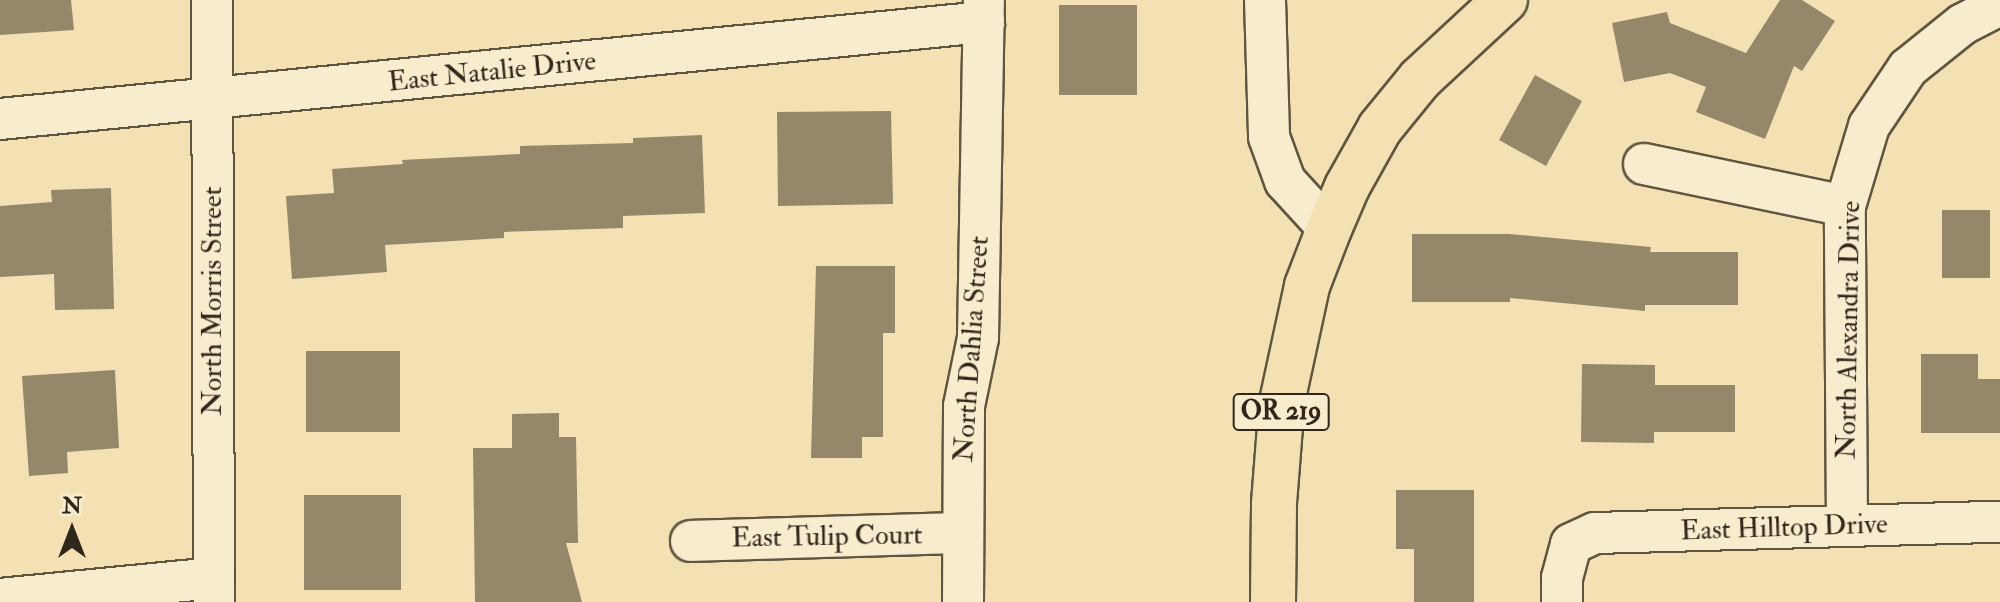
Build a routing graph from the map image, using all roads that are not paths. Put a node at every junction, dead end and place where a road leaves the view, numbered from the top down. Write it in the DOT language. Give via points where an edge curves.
graph roads {
  1 [pos="212,0"];
  2 [pos="1265,0"];
  3 [pos="1505,0"];
  4 [pos="2000,5"];
  5 [pos="984,11"];
  6 [pos="213,99"];
  7 [pos="0,119"];
  8 [pos="1644,164"];
  9 [pos="1845,206"];
  10 [pos="1329,229"];
  11 [pos="2000,522"];
  12 [pos="1847,526"];
  13 [pos="963,533"];
  14 [pos="691,541"];
  15 [pos="214,590"];
  16 [pos="0,599"];
  17 [pos="963,602"];
  18 [pos="1273,602"];
  19 [pos="1562,602"];
  1 -- 6 [label="street, North Morris Street"];
  2 -- 10 [label="street" via="1269,137 1285,181"];
  3 -- 10 [label="main road, OR 219" via="1420,79 1380,128"];
  4 -- 9 [label="street, North Alexandra Drive" via="1963,24 1908,68 1869,126"];
  5 -- 6 [label="street, East Natalie Drive"];
  5 -- 13 [label="street, North Dahlia Street" via="978,338 964,406"];
  6 -- 7 [label="street, East Natalie Drive"];
  6 -- 15 [label="street, North Morris Street"];
  8 -- 9 [label="street"];
  9 -- 12 [label="street, North Alexandra Drive"];
  10 -- 18 [label="main road, OR 219" via="1307,286 1282,402"];
  11 -- 12 [label="street, East Hilltop Drive"];
  12 -- 19 [label="street, East Hilltop Drive" via="1595,533 1571,544"];
  13 -- 14 [label="street, East Tulip Court"];
  13 -- 17 [label="street, North Dahlia Street"];
  15 -- 16 [label="street"];
}
